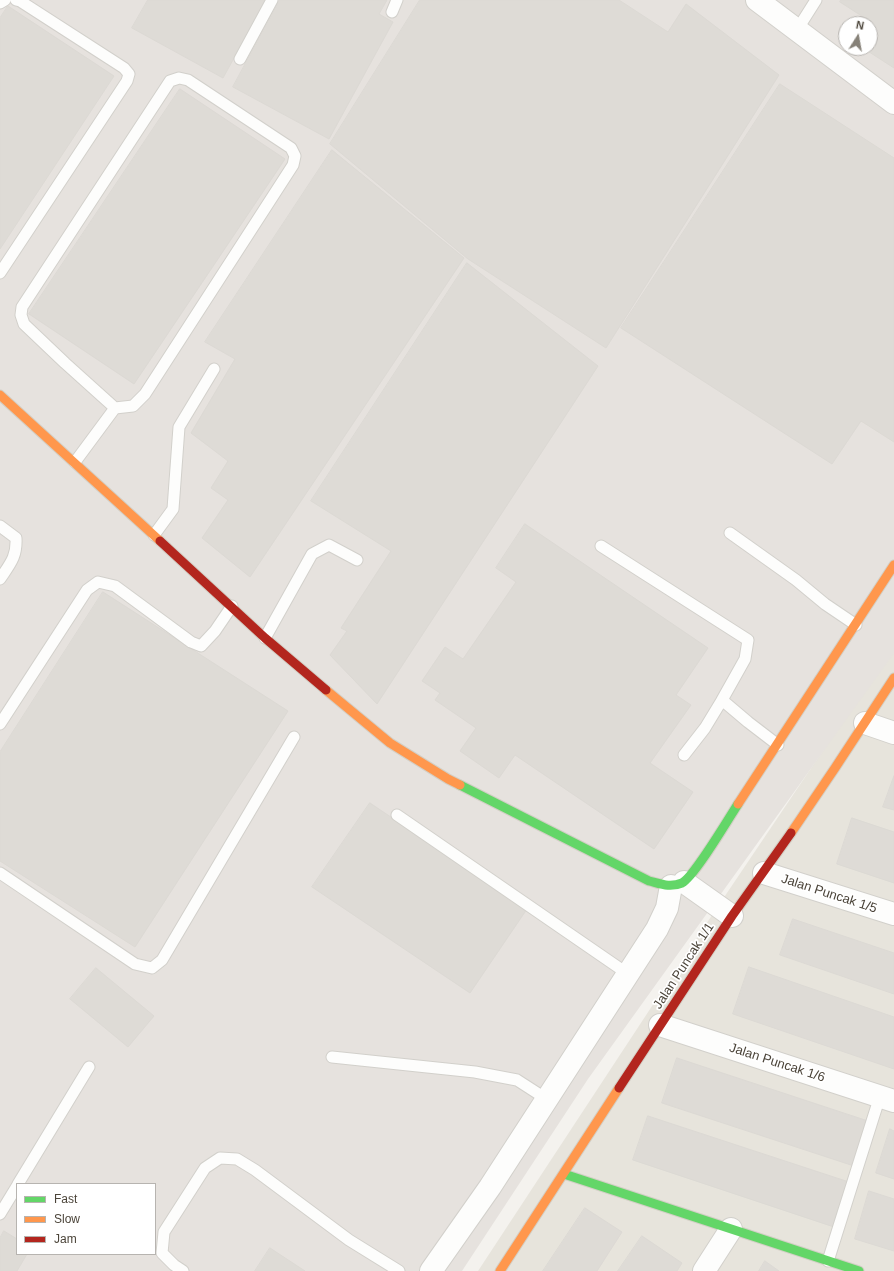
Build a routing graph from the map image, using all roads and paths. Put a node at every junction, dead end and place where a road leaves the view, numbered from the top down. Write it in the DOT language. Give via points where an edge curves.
graph roads {
  1 [pos="5,0"];
  2 [pos="16,0"];
  3 [pos="272,0"];
  4 [pos="398,0"];
  5 [pos="757,0"];
  6 [pos="816,0"];
  7 [pos="0,3"];
  8 [pos="392,12"];
  9 [pos="797,30"];
  10 [pos="240,59"];
  11 [pos="894,103"];
  12 [pos="0,273"];
  13 [pos="214,369"];
  14 [pos="0,394"];
  15 [pos="115,408"];
  16 [pos="75,462"];
  17 [pos="0,526"];
  18 [pos="730,533"];
  19 [pos="154,535"];
  20 [pos="601,546"];
  21 [pos="357,560"];
  22 [pos="894,565"];
  23 [pos="0,579"];
  24 [pos="232,606"];
  25 [pos="856,625"];
  26 [pos="265,638"];
  27 [pos="894,678"];
  28 [pos="722,700"];
  29 [pos="865,723"];
  30 [pos="0,724"];
  31 [pos="894,733"];
  32 [pos="294,737"];
  33 [pos="778,745"];
  34 [pos="684,755"];
  35 [pos="397,815"];
  36 [pos="764,873"];
  37 [pos="0,874"];
  38 [pos="678,884"];
  39 [pos="894,914"];
  40 [pos="732,916"];
  41 [pos="628,974"];
  42 [pos="660,1025"];
  43 [pos="332,1057"];
  44 [pos="89,1067"];
  45 [pos="887,1098"];
  46 [pos="548,1100"];
  47 [pos="564,1174"];
  48 [pos="19,1183"];
  49 [pos="16,1188"];
  50 [pos="0,1214"];
  51 [pos="731,1229"];
  52 [pos="828,1261"];
  53 [pos="183,1271"];
  54 [pos="399,1271"];
  55 [pos="431,1271"];
  56 [pos="500,1271"];
  57 [pos="704,1271"];
  58 [pos="858,1271"];
  1 -- 7 [label="lane"];
  2 -- 12 [label="lane" via="124,68 129,74 127,81"];
  3 -- 10 [label="lane"];
  4 -- 8 [label="lane"];
  5 -- 9 [label="street"];
  6 -- 9 [label="lane"];
  9 -- 11 [label="street"];
  13 -- 19 [label="lane" via="179,427 173,509"];
  14 -- 16 [label="street"];
  15 -- 15 [label="lane" via="133,406 144,394 292,165 295,156 291,148 188,80 179,78 170,81 22,307 24,324"];
  15 -- 16 [label="lane"];
  16 -- 19 [label="street"];
  17 -- 23 [label="lane" via="16,538 12,561"];
  18 -- 25 [label="lane"];
  19 -- 24 [label="street"];
  20 -- 28 [label="lane" via="748,640 745,659"];
  21 -- 26 [label="lane" via="329,545 312,554"];
  22 -- 25 [label="street"];
  24 -- 26 [label="street"];
  24 -- 30 [label="lane" via="201,646 191,642 116,586 98,582 87,590"];
  25 -- 33 [label="street"];
  26 -- 38 [label="street" via="390,743 448,779 649,881"];
  27 -- 29 [label="street, Jalan Puncak 1/1"];
  28 -- 33 [label="lane"];
  28 -- 34 [label="lane"];
  29 -- 31 [label="street"];
  29 -- 36 [label="street, Jalan Puncak 1/1"];
  32 -- 37 [label="lane" via="162,960 152,968 135,964"];
  33 -- 38 [label="street" via="698,866"];
  35 -- 41 [label="lane"];
  36 -- 39 [label="street, Jalan Puncak 1/5"];
  36 -- 40 [label="street, Jalan Puncak 1/1"];
  38 -- 40 [label="street"];
  38 -- 41 [label="street" via="657,929"];
  40 -- 42 [label="street, Jalan Puncak 1/1"];
  41 -- 46 [label="street"];
  42 -- 45 [label="street, Jalan Puncak 1/6"];
  42 -- 47 [label="street, Jalan Puncak 1/1"];
  43 -- 46 [label="lane" via="475,1072 517,1080"];
  44 -- 48 [label="lane"];
  45 -- 52 [label="lane"];
  46 -- 55 [label="street"];
  47 -- 51 [label="street"];
  47 -- 56 [label="street, Jalan Puncak 1/1"];
  49 -- 50 [label="lane"];
  51 -- 52 [label="street"];
  51 -- 57 [label="street"];
  52 -- 58 [label="street"];
  53 -- 54 [label="lane" via="162,1253 164,1232 205,1168 220,1158 237,1159 255,1170 349,1240"];
}
